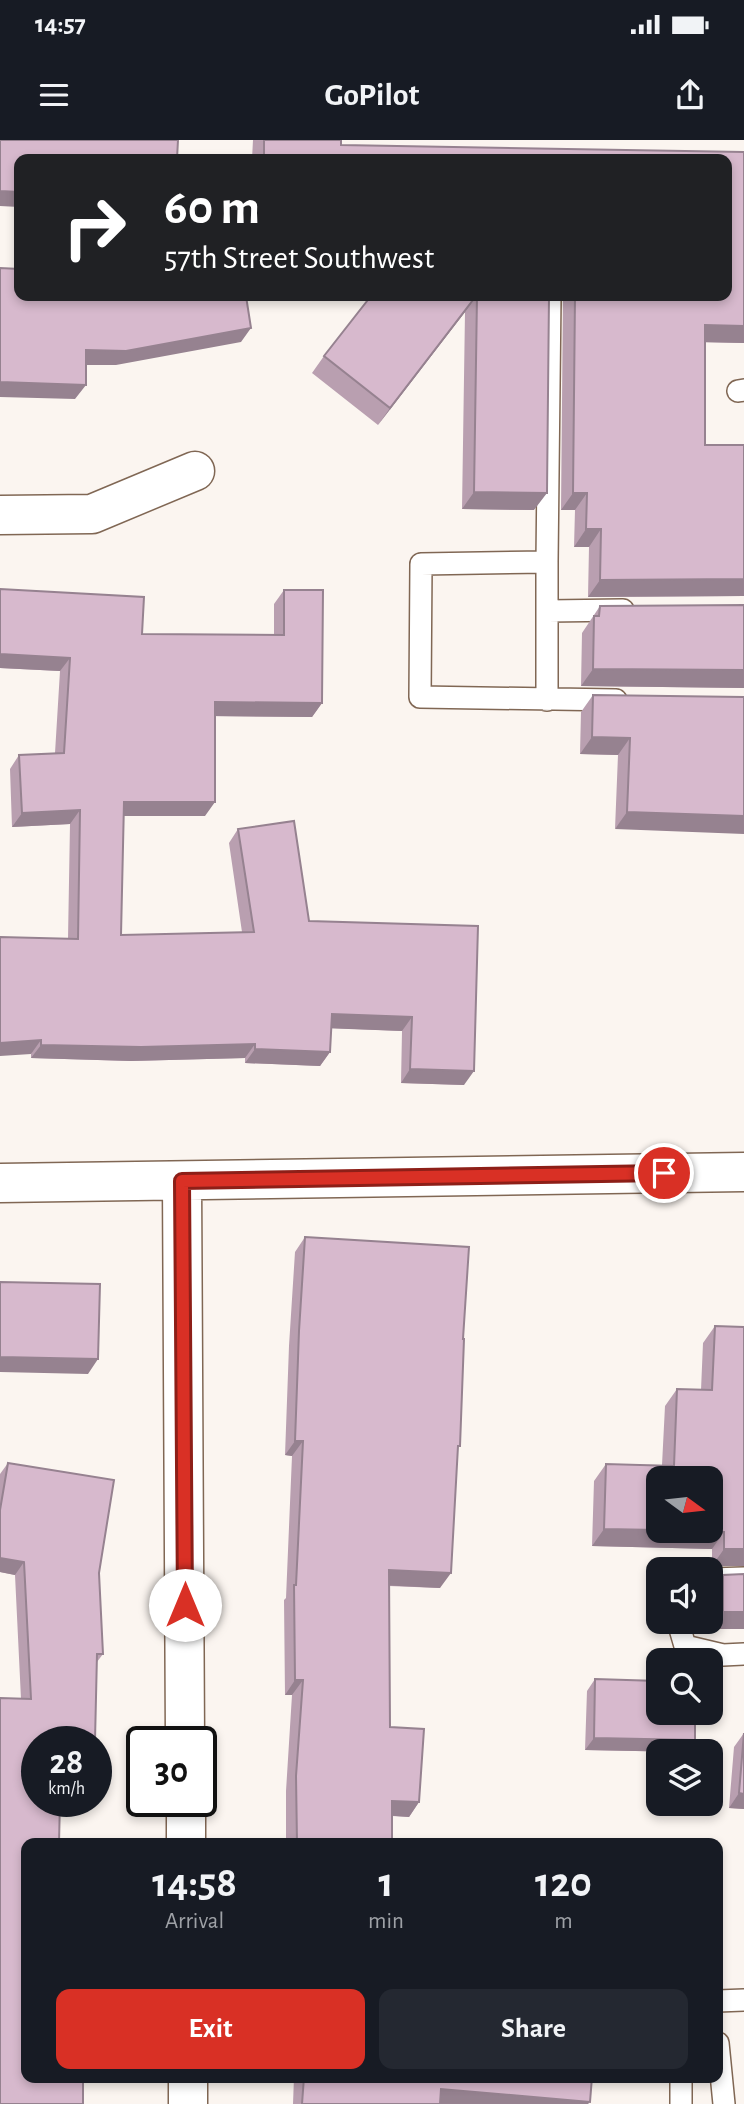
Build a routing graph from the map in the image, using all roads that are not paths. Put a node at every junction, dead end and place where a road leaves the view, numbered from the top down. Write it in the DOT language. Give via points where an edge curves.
graph roads {
  1 [pos="550,301"];
  2 [pos="195,471"];
  3 [pos="0,515"];
  4 [pos="547,562"];
  5 [pos="646,610"];
  6 [pos="548,611"];
  7 [pos="547,700"];
  8 [pos="639,700"];
  9 [pos="744,1172"];
  10 [pos="182,1181"];
  11 [pos="0,1183"];
  12 [pos="744,1578"];
  13 [pos="723,1579"];
  14 [pos="682,1634"];
  15 [pos="744,1654"];
  16 [pos="186,1726"];
  17 [pos="186,1817"];
  18 [pos="186,1838"];
  19 [pos="744,2000"];
  20 [pos="723,2001"];
  21 [pos="188,2083"];
  22 [pos="681,2083"];
  23 [pos="722,2083"];
  24 [pos="188,2104"];
  25 [pos="681,2104"];
  26 [pos="724,2104"];
  1 -- 4 [label="lane"];
  2 -- 3 [label="street" via="92,514"];
  4 -- 6 [label="lane"];
  4 -- 7 [label="lane" via="421,564 420,697"];
  5 -- 6 [label="lane"];
  6 -- 7 [label="lane"];
  7 -- 8 [label="lane"];
  9 -- 10 [label="street"];
  10 -- 11 [label="street"];
  10 -- 16 [label="street"];
  12 -- 13 [label="lane"];
  14 -- 15 [label="lane" via="685,1646"];
  17 -- 18 [label="street"];
  19 -- 20 [label="lane"];
  21 -- 24 [label="street"];
  22 -- 25 [label="lane"];
  23 -- 26 [label="lane"];
}
